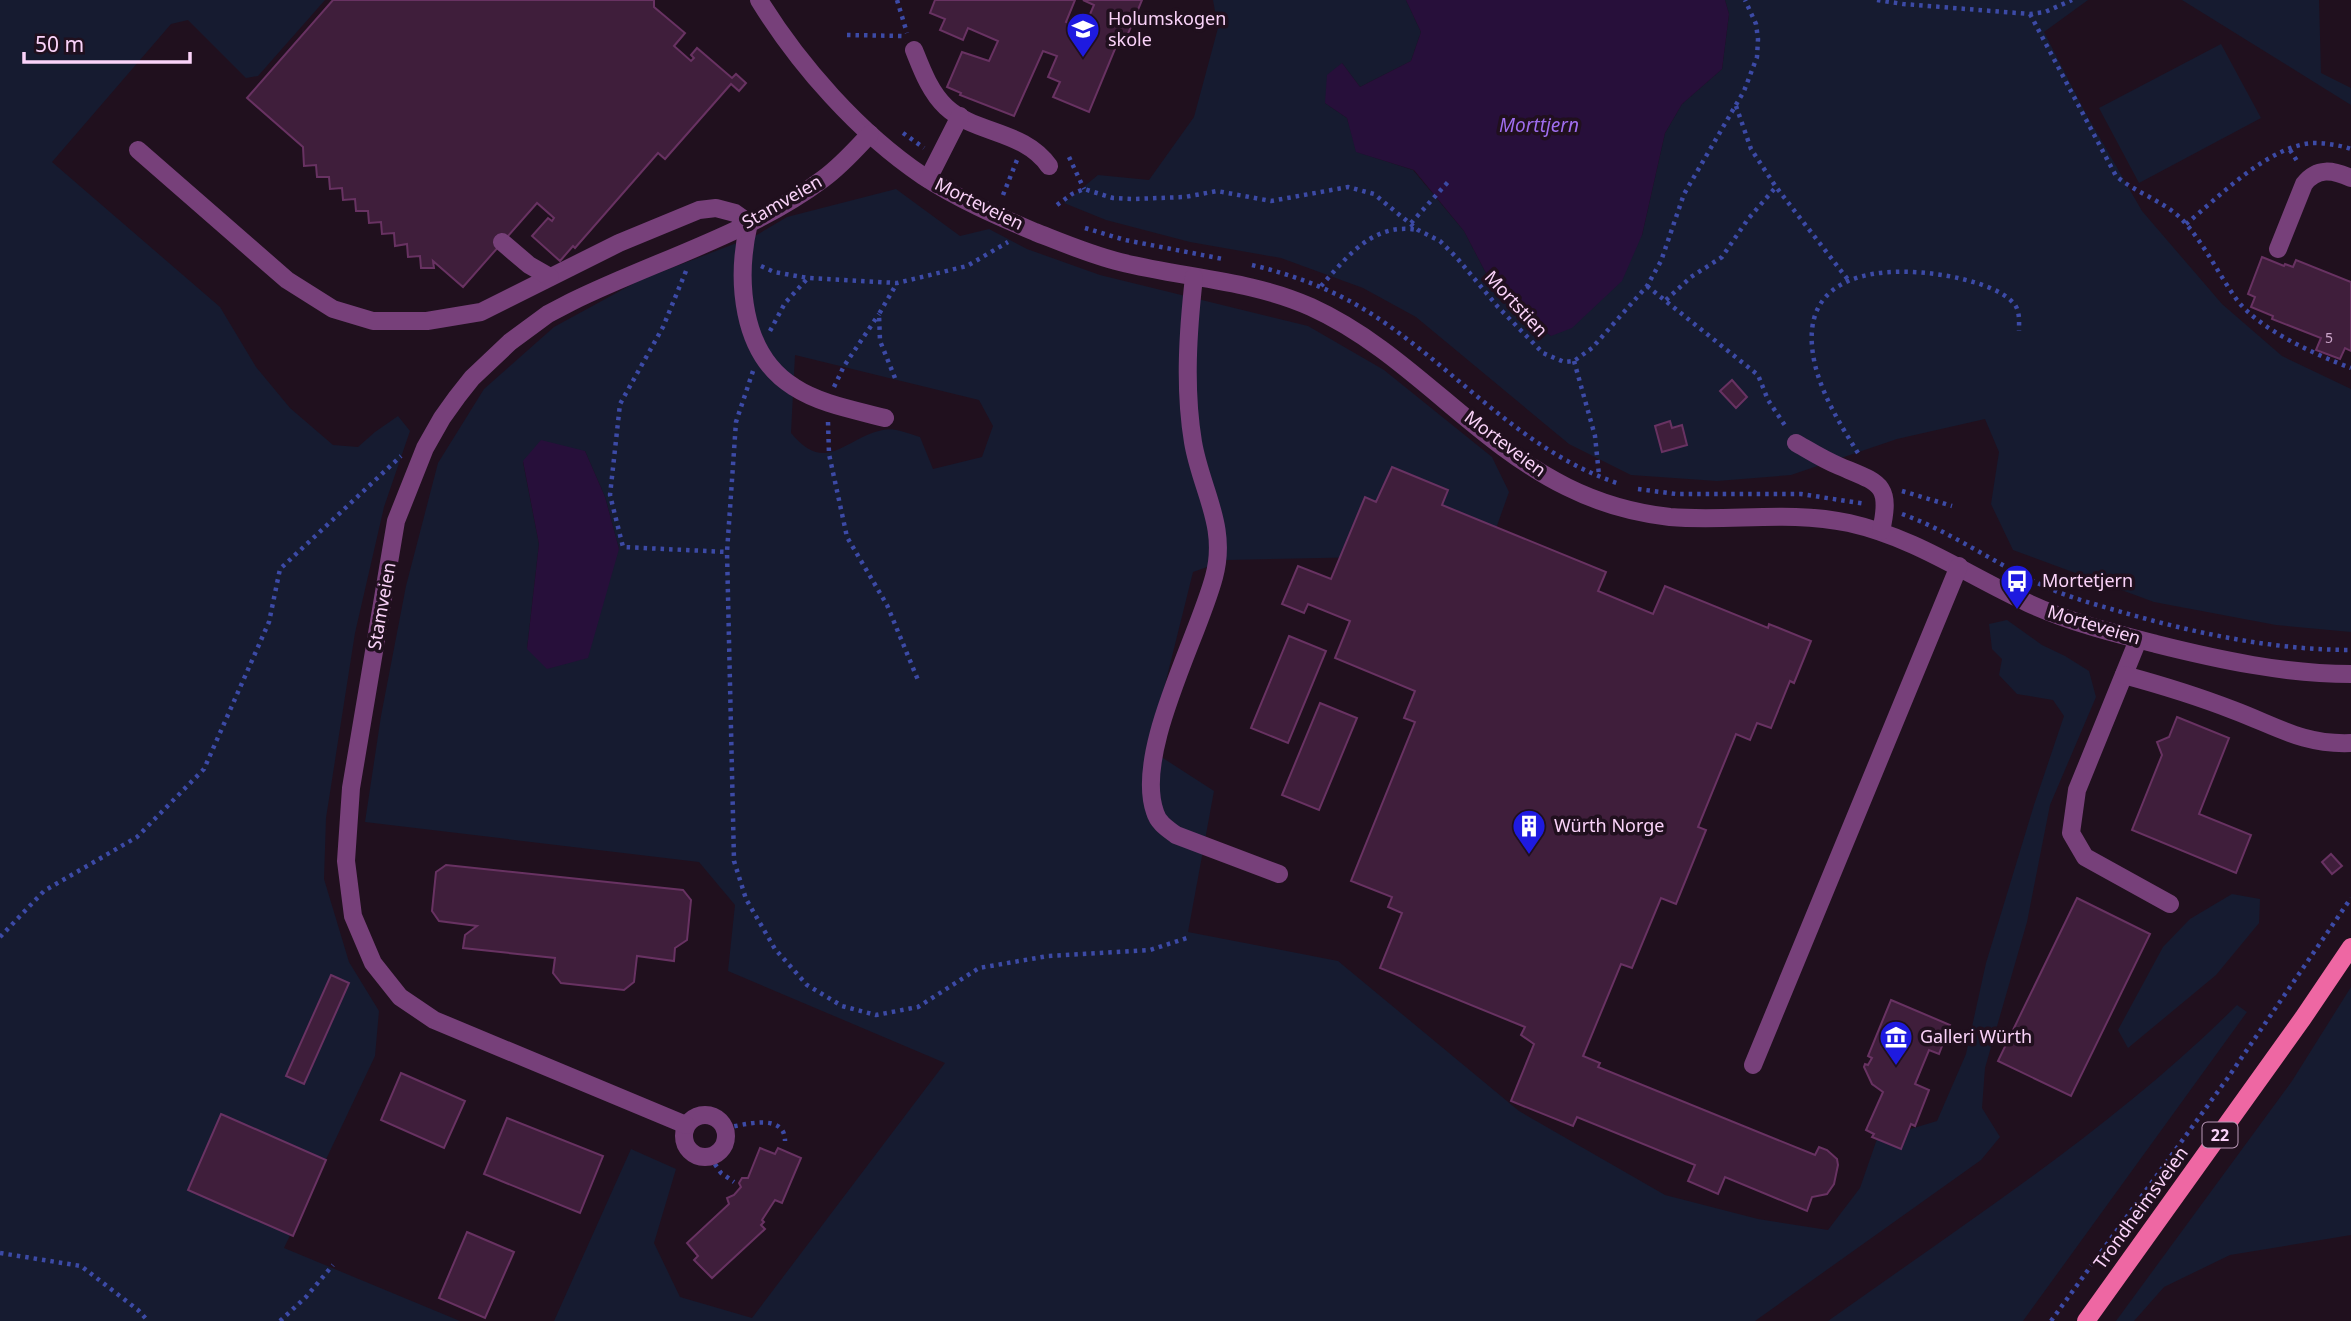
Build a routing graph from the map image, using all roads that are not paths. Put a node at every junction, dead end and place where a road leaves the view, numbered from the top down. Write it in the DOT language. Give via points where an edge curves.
graph roads {
  1 [pos="759,0"];
  2 [pos="914,50"];
  3 [pos="960,116"];
  4 [pos="870,134"];
  5 [pos="138,150"];
  6 [pos="1049,166"];
  7 [pos="2351,178"];
  8 [pos="928,179"];
  9 [pos="749,223"];
  10 [pos="502,242"];
  11 [pos="2278,249"];
  12 [pos="550,277"];
  13 [pos="1194,277"];
  14 [pos="885,418"];
  15 [pos="1796,443"];
  16 [pos="1881,531"];
  17 [pos="1959,566"];
  18 [pos="2138,640"];
  19 [pos="2351,674"];
  20 [pos="2124,675"];
  21 [pos="2351,743"];
  22 [pos="1279,874"];
  23 [pos="2170,904"];
  24 [pos="2351,947"];
  25 [pos="1753,1065"];
  26 [pos="686,1125"];
  27 [pos="2086,1321"];
  1 -- 4 [label="street, Morteveien" via="812,72"];
  2 -- 3 [label="street" via="932,91"];
  3 -- 6 [label="street" via="1024,143"];
  3 -- 8 [label="street"];
  4 -- 8 [label="street, Morteveien"];
  4 -- 9 [label="street, Stamveien" via="823,179"];
  5 -- 12 [label="street" via="286,280 333,309 373,321 449,319 481,312"];
  7 -- 11 [label="street" via="2329,170 2309,177"];
  8 -- 13 [label="street, Morteveien" via="981,208 1068,245 1118,262"];
  9 -- 12 [label="street" via="716,208 699,210"];
  9 -- 14 [label="street" via="743,256 746,308 759,353 792,386"];
  9 -- 26 [label="street, Stamveien" via="548,314 491,359 442,418 396,521 351,788 346,861 354,916 373,963 400,996 434,1020"];
  10 -- 12 [label="street"];
  13 -- 16 [label="street, Morteveien" via="1274,293 1336,319 1381,348 1530,465 1592,498 1672,517 1798,516"];
  13 -- 22 [label="street" via="1188,334 1190,414 1199,467 1216,520 1218,559 1155,745 1151,788 1155,812 1176,835"];
  15 -- 16 [label="street" via="1877,483 1886,509"];
  16 -- 17 [label="street, Morteveien"];
  17 -- 18 [label="street, Morteveien" via="2034,606"];
  17 -- 25 [label="street"];
  18 -- 19 [label="street, Morteveien" via="2266,667"];
  18 -- 20 [label="street"];
  20 -- 21 [label="street" via="2206,699 2312,741"];
  20 -- 23 [label="street" via="2077,790 2071,833 2085,857"];
  24 -- 27 [label="main road, Trondheimsveien / 22"];
  26 -- 26 [label="street" via="683,1138 687,1149 697,1156 710,1157 724,1146 726,1128 711,1114 701,1114"];
}
